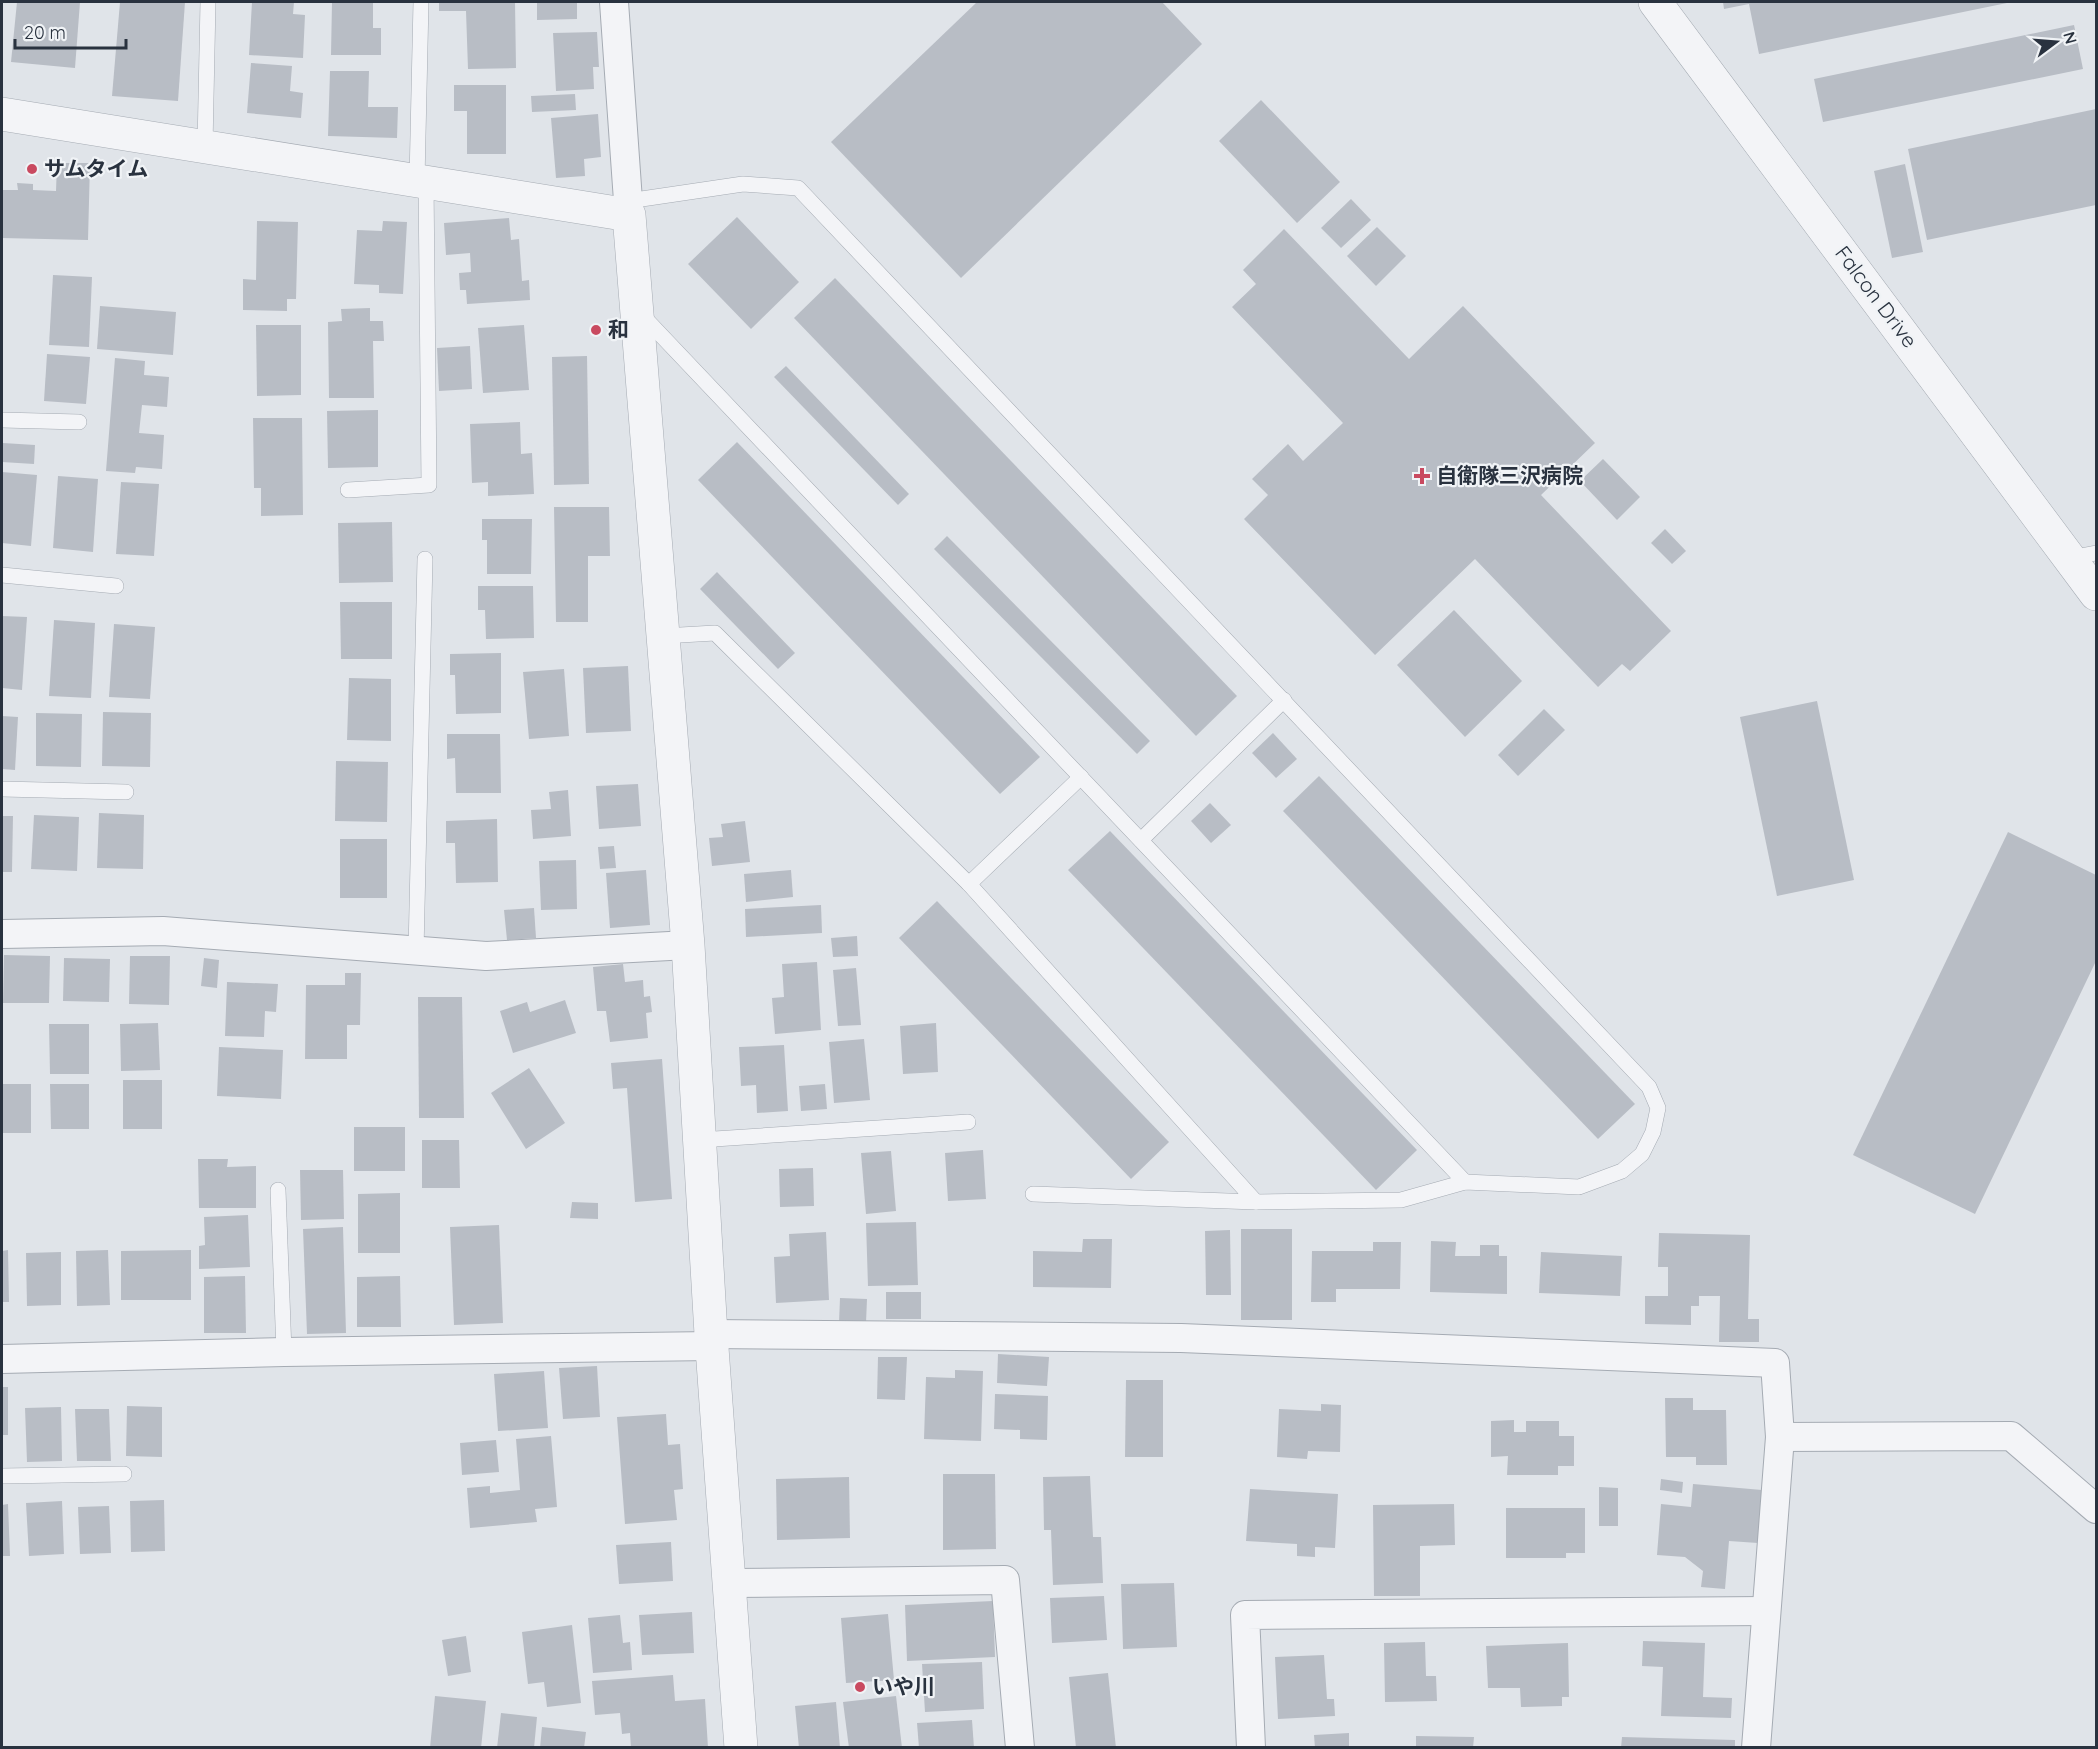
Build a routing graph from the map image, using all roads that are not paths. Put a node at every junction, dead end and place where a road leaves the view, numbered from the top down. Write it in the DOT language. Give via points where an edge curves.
graph roads {
  1 [pos="208,2"];
  2 [pos="421,2"];
  3 [pos="614,2"];
  4 [pos="1655,2"];
  5 [pos="2,114"];
  6 [pos="205,146"];
  7 [pos="422,181"];
  8 [pos="629,208"];
  9 [pos="637,310"];
  10 [pos="2,420"];
  11 [pos="79,422"];
  12 [pos="348,490"];
  13 [pos="2083,555"];
  14 [pos="425,559"];
  15 [pos="2,575"];
  16 [pos="116,586"];
  17 [pos="2097,594"];
  18 [pos="663,636"];
  19 [pos="1284,700"];
  20 [pos="1081,777"];
  21 [pos="2,789"];
  22 [pos="126,792"];
  23 [pos="1141,840"];
  24 [pos="969,884"];
  25 [pos="2,934"];
  26 [pos="688,945"];
  27 [pos="416,951"];
  28 [pos="968,1122"];
  29 [pos="699,1140"];
  30 [pos="1465,1182"];
  31 [pos="278,1190"];
  32 [pos="1033,1194"];
  33 [pos="1256,1202"];
  34 [pos="711,1340"];
  35 [pos="284,1352"];
  36 [pos="2,1359"];
  37 [pos="1780,1437"];
  38 [pos="124,1474"];
  39 [pos="2,1476"];
  40 [pos="2097,1509"];
  41 [pos="730,1583"];
  42 [pos="1766,1611"];
  43 [pos="741,1748"];
  44 [pos="1020,1748"];
  45 [pos="1251,1748"];
  46 [pos="1756,1748"];
  1 -- 6 [label="lane"];
  2 -- 7 [label="lane"];
  3 -- 8 [label="street"];
  4 -- 13 [label="street, Falcon Drive"];
  5 -- 6 [label="street"];
  6 -- 7 [label="street"];
  7 -- 8 [label="street"];
  7 -- 12 [label="lane" via="429,485"];
  8 -- 9 [label="street"];
  8 -- 19 [label="lane" via="743,184 798,188"];
  9 -- 18 [label="street"];
  9 -- 20 [label="lane"];
  10 -- 11 [label="lane"];
  13 -- 17 [label="street, Falcon Drive"];
  14 -- 27 [label="lane"];
  15 -- 16 [label="lane"];
  18 -- 24 [label="lane" via="715,633"];
  18 -- 26 [label="street"];
  19 -- 23 [label="lane"];
  19 -- 30 [label="lane" via="1649,1087 1658,1108 1653,1132 1642,1154 1622,1171 1579,1187"];
  20 -- 23 [label="lane"];
  20 -- 24 [label="lane"];
  21 -- 22 [label="lane"];
  23 -- 30 [label="lane"];
  24 -- 33 [label="lane"];
  25 -- 27 [label="street" via="163,932"];
  26 -- 27 [label="street" via="486,956"];
  26 -- 29 [label="street"];
  28 -- 29 [label="lane"];
  29 -- 34 [label="street"];
  30 -- 33 [label="lane" via="1401,1200"];
  31 -- 35 [label="lane"];
  32 -- 33 [label="lane"];
  34 -- 35 [label="street"];
  34 -- 37 [label="street" via="1181,1338 1775,1363"];
  34 -- 41 [label="street"];
  35 -- 36 [label="street"];
  37 -- 40 [label="street" via="2011,1436"];
  37 -- 42 [label="street"];
  38 -- 39 [label="lane"];
  41 -- 43 [label="street"];
  41 -- 44 [label="street" via="1005,1580"];
  42 -- 45 [label="street" via="1245,1615"];
  42 -- 46 [label="street"];
}
